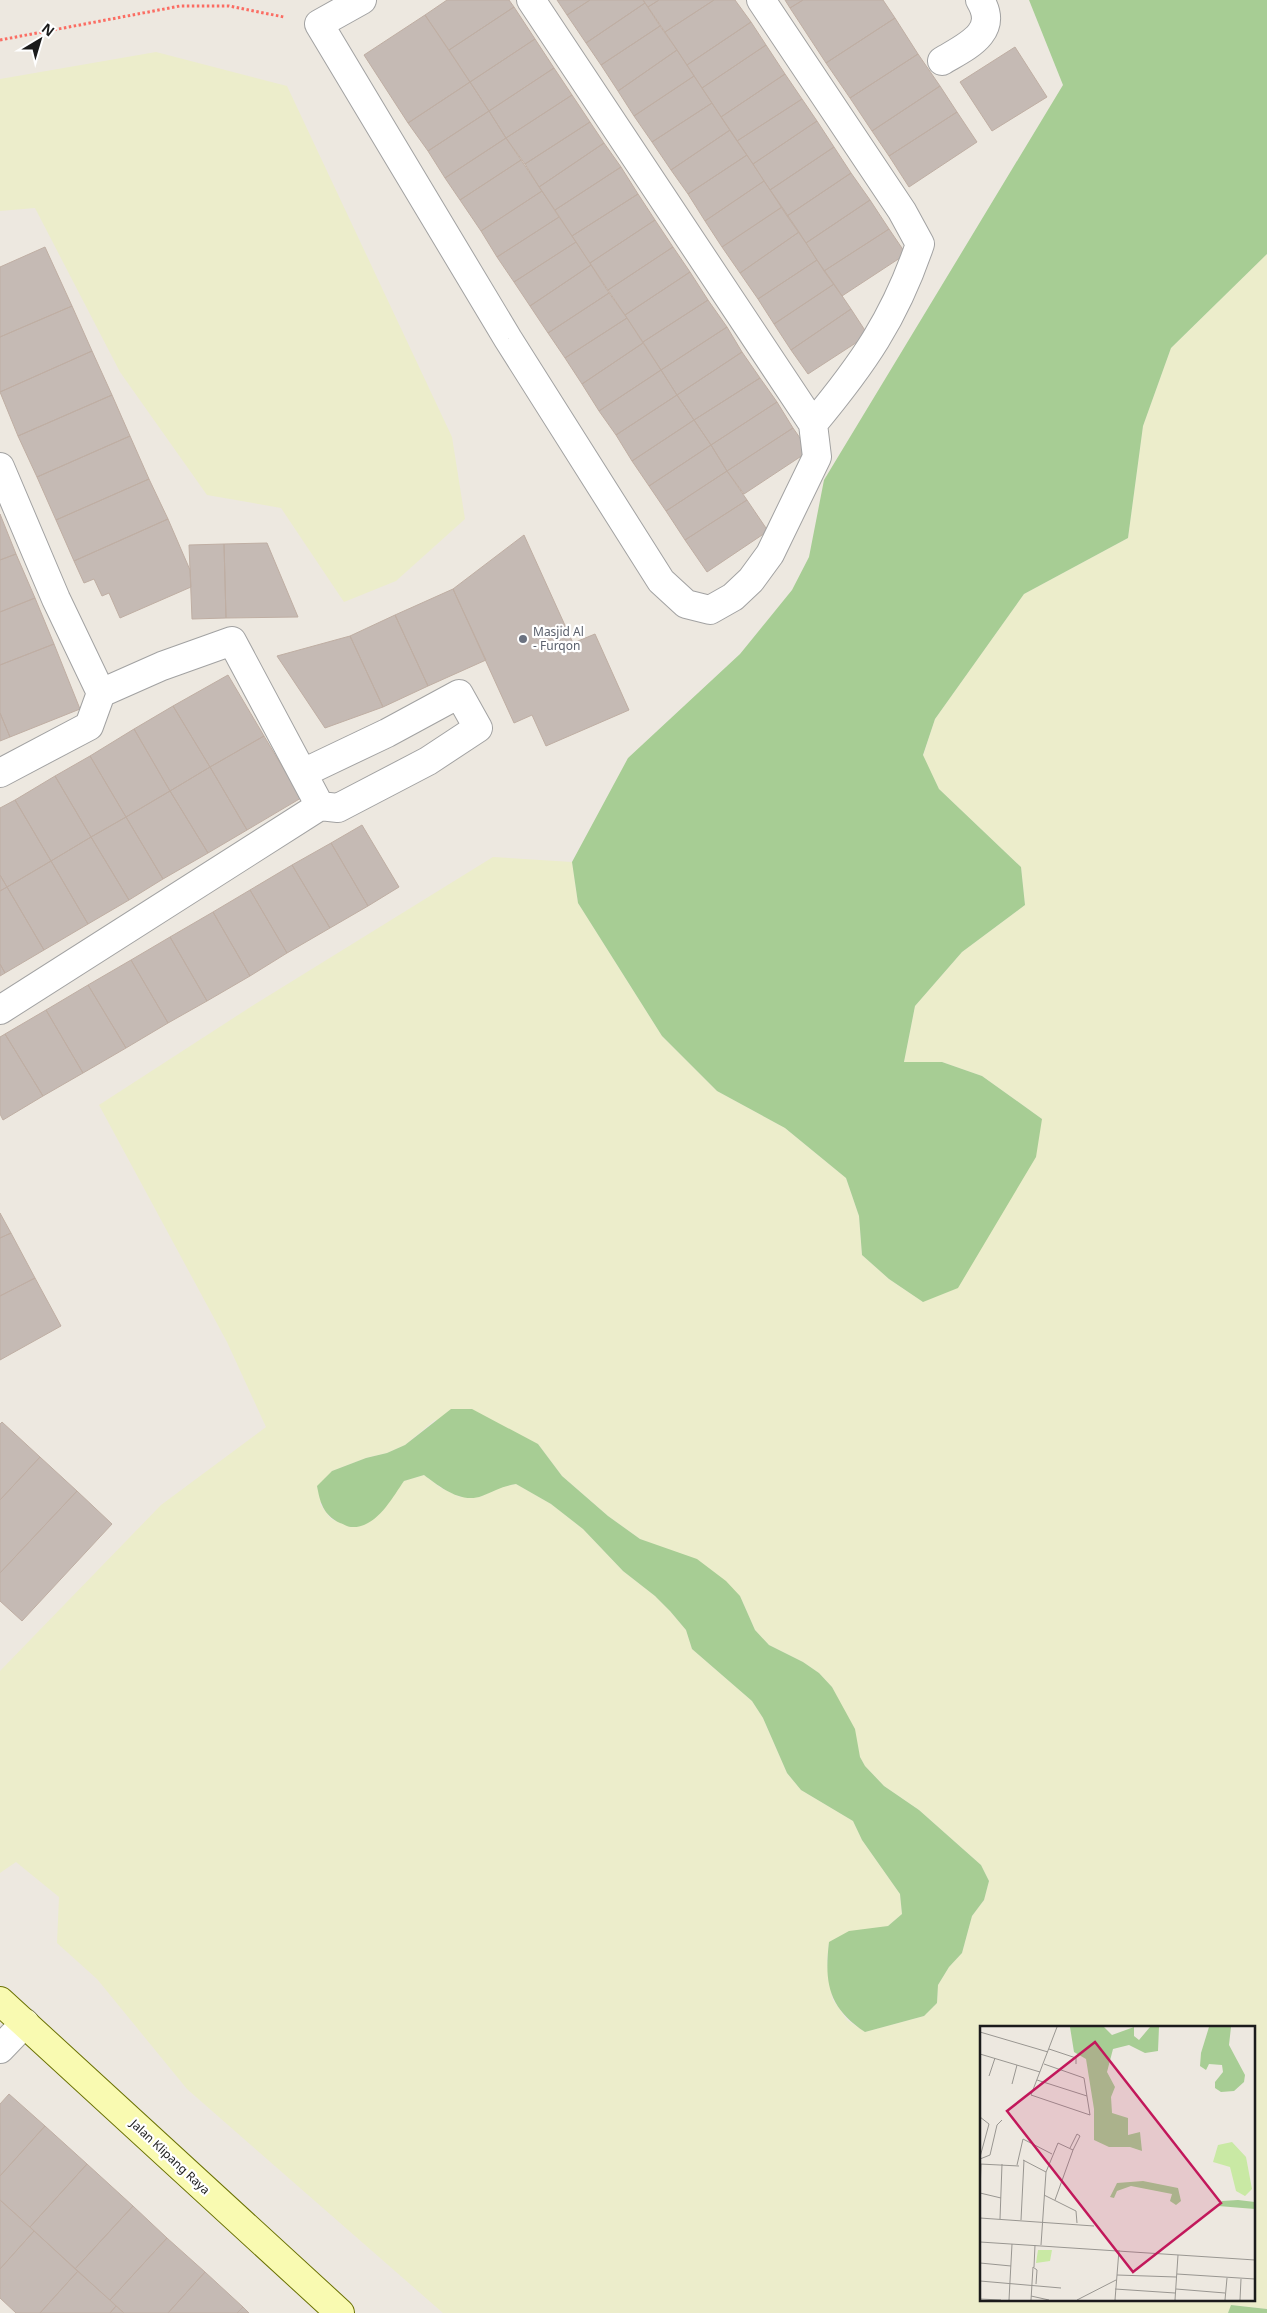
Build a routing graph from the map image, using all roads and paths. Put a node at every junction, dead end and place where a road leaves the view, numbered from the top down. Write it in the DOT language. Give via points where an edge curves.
graph roads {
  1 [pos="362,0"];
  2 [pos="532,0"];
  3 [pos="761,0"];
  4 [pos="980,0"];
  5 [pos="319,24"];
  6 [pos="0,40"];
  7 [pos="942,61"];
  8 [pos="813,424"];
  9 [pos="0,466"];
  10 [pos="101,693"];
  11 [pos="0,773"];
  12 [pos="303,773"];
  13 [pos="320,806"];
  14 [pos="0,1010"];
  15 [pos="0,2001"];
  16 [pos="25,2023"];
  17 [pos="0,2049"];
  18 [pos="340,2313"];
  1 -- 5 [label="street"];
  2 -- 8 [label="street"];
  3 -- 8 [label="street" via="902,211 920,244 908,281 881,334"];
  4 -- 7 [label="street" via="986,16 983,31 976,41"];
  5 -- 6 [label="path" via="229,6 180,6"];
  5 -- 8 [label="street" via="508,340 661,581 686,604 710,610 733,597 751,580 770,554 817,457"];
  9 -- 10 [label="street" via="56,600"];
  10 -- 11 [label="street" via="89,726"];
  10 -- 12 [label="street" via="162,666 232,641"];
  12 -- 13 [label="street"];
  12 -- 13 [label="street" via="387,733 458,694 478,728 428,761 338,808"];
  13 -- 14 [label="street"];
  15 -- 16 [label="main road, Jalan Klipang Raya"];
  16 -- 17 [label="street"];
  16 -- 18 [label="main road, Jalan Klipang Raya"];
}
